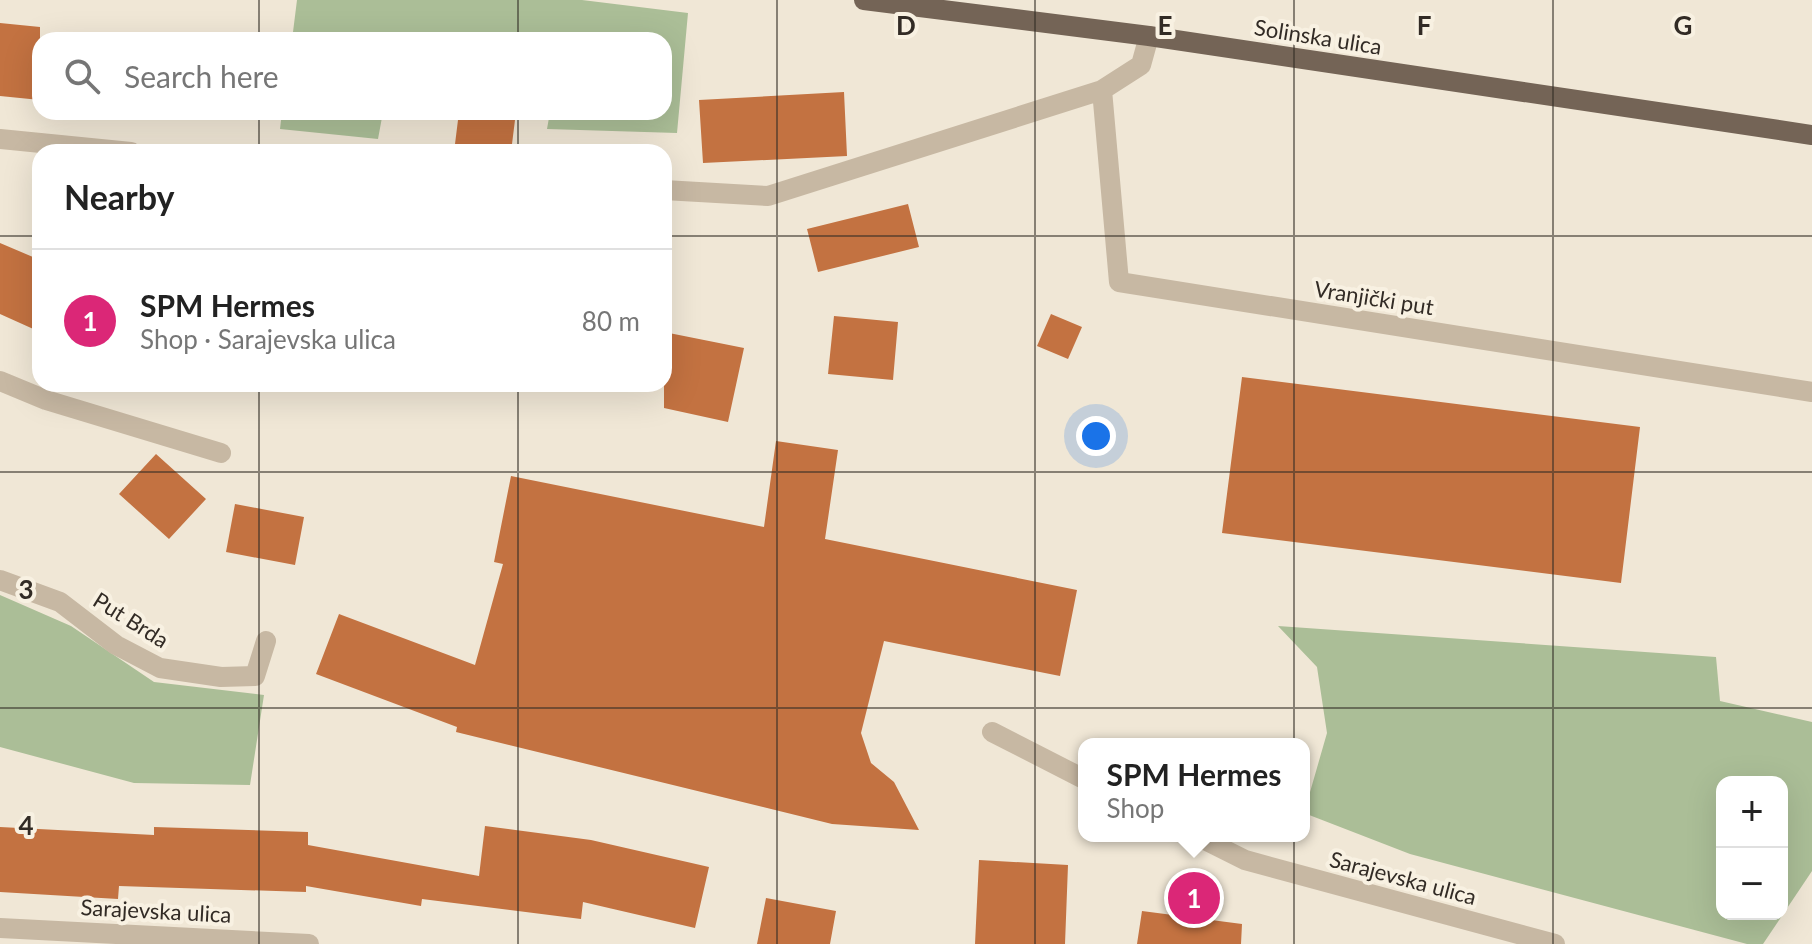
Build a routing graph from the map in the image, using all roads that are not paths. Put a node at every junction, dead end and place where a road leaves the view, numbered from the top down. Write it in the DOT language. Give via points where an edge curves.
graph roads {
  1 [pos="864,0"];
  2 [pos="1149,36"];
  3 [pos="1102,90"];
  4 [pos="1812,135"];
  5 [pos="0,139"];
  6 [pos="50,144"];
  7 [pos="672,190"];
  8 [pos="0,381"];
  9 [pos="1812,392"];
  10 [pos="221,453"];
  11 [pos="0,580"];
  12 [pos="266,641"];
  13 [pos="992,732"];
  14 [pos="1078,776"];
  15 [pos="1209,842"];
  16 [pos="0,928"];
  17 [pos="309,944"];
  18 [pos="1555,944"];
  1 -- 2 [label="main road, Solinska ulica"];
  2 -- 3 [label="street" via="1141,65"];
  2 -- 4 [label="main road, Solinska ulica"];
  3 -- 7 [label="street" via="768,196"];
  3 -- 9 [label="street, Vranjički put" via="1119,282"];
  5 -- 6 [label="street"];
  8 -- 10 [label="street"];
  11 -- 12 [label="street, Put Brda" via="60,602 116,645 160,668 255,676"];
  13 -- 14 [label="street"];
  15 -- 18 [label="street, Sarajevska ulica" via="1245,860"];
  16 -- 17 [label="street, Sarajevska ulica"];
}
